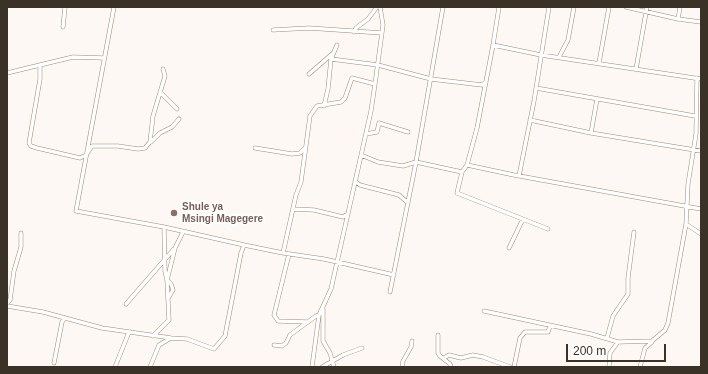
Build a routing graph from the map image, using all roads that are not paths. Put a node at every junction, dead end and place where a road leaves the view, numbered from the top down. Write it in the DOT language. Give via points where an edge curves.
graph roads {
  1 [pos="65,7"];
  2 [pos="114,7"];
  3 [pos="379,7"];
  4 [pos="443,7"];
  5 [pos="499,7"];
  6 [pos="549,7"];
  7 [pos="574,7"];
  8 [pos="609,7"];
  9 [pos="626,7"];
  10 [pos="680,7"];
  11 [pos="646,9"];
  12 [pos="678,19"];
  13 [pos="701,22"];
  14 [pos="63,27"];
  15 [pos="273,30"];
  16 [pos="354,32"];
  17 [pos="382,33"];
  18 [pos="337,45"];
  19 [pos="493,45"];
  20 [pos="333,53"];
  21 [pos="541,55"];
  22 [pos="559,57"];
  23 [pos="104,58"];
  24 [pos="331,59"];
  25 [pos="378,64"];
  26 [pos="599,64"];
  27 [pos="40,65"];
  28 [pos="636,69"];
  29 [pos="163,70"];
  30 [pos="7,73"];
  31 [pos="309,74"];
  32 [pos="699,78"];
  33 [pos="431,79"];
  34 [pos="486,81"];
  35 [pos="375,84"];
  36 [pos="536,88"];
  37 [pos="160,92"];
  38 [pos="597,99"];
  39 [pos="324,106"];
  40 [pos="177,109"];
  41 [pos="695,116"];
  42 [pos="179,119"];
  43 [pos="530,120"];
  44 [pos="408,132"];
  45 [pos="591,133"];
  46 [pos="366,134"];
  47 [pos="150,142"];
  48 [pos="255,148"];
  49 [pos="305,148"];
  50 [pos="694,150"];
  51 [pos="701,151"];
  52 [pos="86,155"];
  53 [pos="361,156"];
  54 [pos="416,162"];
  55 [pos="466,165"];
  56 [pos="462,172"];
  57 [pos="519,176"];
  58 [pos="355,181"];
  59 [pos="408,203"];
  60 [pos="687,206"];
  61 [pos="294,209"];
  62 [pos="701,209"];
  63 [pos="348,214"];
  64 [pos="523,219"];
  65 [pos="686,224"];
  66 [pos="164,227"];
  67 [pos="548,229"];
  68 [pos="183,232"];
  69 [pos="634,232"];
  70 [pos="21,233"];
  71 [pos="701,234"];
  72 [pos="244,245"];
  73 [pos="175,248"];
  74 [pos="509,248"];
  75 [pos="283,252"];
  76 [pos="289,254"];
  77 [pos="164,261"];
  78 [pos="337,262"];
  79 [pos="394,275"];
  80 [pos="167,280"];
  81 [pos="390,292"];
  82 [pos="126,304"];
  83 [pos="7,305"];
  84 [pos="323,308"];
  85 [pos="484,311"];
  86 [pos="319,315"];
  87 [pos="65,318"];
  88 [pos="308,322"];
  89 [pos="550,326"];
  90 [pos="129,332"];
  91 [pos="438,335"];
  92 [pos="153,336"];
  93 [pos="170,338"];
  94 [pos="607,338"];
  95 [pos="412,341"];
  96 [pos="652,341"];
  97 [pos="618,342"];
  98 [pos="274,345"];
  99 [pos="362,348"];
  100 [pos="444,358"];
  101 [pos="333,362"];
  102 [pos="54,363"];
  103 [pos="116,367"];
  104 [pos="150,367"];
  105 [pos="312,367"];
  106 [pos="322,367"];
  107 [pos="334,367"];
  108 [pos="402,367"];
  109 [pos="451,367"];
  110 [pos="510,367"];
  111 [pos="514,367"];
  112 [pos="609,367"];
  113 [pos="640,367"];
  1 -- 14 [label="street"];
  2 -- 23 [label="street"];
  3 -- 16 [label="street"];
  3 -- 17 [label="street"];
  4 -- 33 [label="street"];
  5 -- 19 [label="street"];
  6 -- 21 [label="street"];
  7 -- 22 [label="street" via="568,40"];
  8 -- 26 [label="street"];
  9 -- 11 [label="street"];
  10 -- 12 [label="street"];
  11 -- 12 [label="street"];
  11 -- 28 [label="street"];
  12 -- 13 [label="street"];
  15 -- 16 [label="street" via="309,28"];
  16 -- 17 [label="street"];
  17 -- 25 [label="street"];
  18 -- 20 [label="street"];
  19 -- 21 [label="street"];
  19 -- 34 [label="street"];
  20 -- 24 [label="street"];
  20 -- 31 [label="street"];
  21 -- 22 [label="street"];
  21 -- 36 [label="street"];
  22 -- 26 [label="street"];
  23 -- 27 [label="street" via="73,57"];
  23 -- 52 [label="street"];
  24 -- 25 [label="street"];
  24 -- 39 [label="street"];
  25 -- 33 [label="street"];
  25 -- 35 [label="street"];
  26 -- 28 [label="street"];
  27 -- 30 [label="street"];
  27 -- 52 [label="street" via="29,143 37,148 80,158"];
  28 -- 32 [label="street"];
  29 -- 37 [label="street" via="165,76"];
  32 -- 41 [label="street"];
  33 -- 34 [label="street" via="482,85"];
  33 -- 54 [label="street"];
  34 -- 55 [label="street" via="477,128"];
  35 -- 39 [label="street" via="352,78 345,98 341,102"];
  35 -- 46 [label="street"];
  36 -- 38 [label="street"];
  36 -- 43 [label="street"];
  37 -- 40 [label="street"];
  37 -- 47 [label="street" via="153,116"];
  38 -- 41 [label="street"];
  38 -- 45 [label="street"];
  39 -- 49 [label="street" via="317,106 310,116"];
  41 -- 50 [label="street"];
  42 -- 47 [label="street"];
  43 -- 45 [label="street"];
  43 -- 57 [label="street"];
  44 -- 46 [label="street" via="379,123 377,132"];
  45 -- 50 [label="street"];
  46 -- 53 [label="street"];
  47 -- 52 [label="street" via="145,148 138,149 92,146"];
  48 -- 49 [label="street" via="300,154"];
  49 -- 61 [label="street" via="301,182"];
  50 -- 51 [label="street"];
  50 -- 60 [label="street"];
  52 -- 66 [label="street" via="76,212"];
  53 -- 54 [label="street" via="403,166"];
  53 -- 58 [label="street"];
  54 -- 56 [label="street"];
  54 -- 59 [label="street"];
  55 -- 56 [label="street"];
  55 -- 57 [label="street"];
  56 -- 64 [label="street" via="457,193"];
  57 -- 60 [label="street"];
  58 -- 59 [label="street" via="360,185 399,195"];
  58 -- 63 [label="street"];
  59 -- 79 [label="street"];
  60 -- 62 [label="street"];
  60 -- 65 [label="street"];
  61 -- 63 [label="street" via="314,210 343,217"];
  61 -- 75 [label="street"];
  63 -- 78 [label="street"];
  64 -- 67 [label="street"];
  64 -- 74 [label="street"];
  65 -- 71 [label="street"];
  65 -- 96 [label="street" via="668,323 665,330"];
  66 -- 68 [label="street"];
  66 -- 77 [label="street"];
  68 -- 72 [label="street"];
  68 -- 73 [label="street"];
  69 -- 94 [label="street" via="628,294 613,316"];
  70 -- 83 [label="street" via="21,247"];
  72 -- 75 [label="street"];
  72 -- 93 [label="street" via="225,336 214,349 187,339"];
  73 -- 77 [label="street"];
  73 -- 80 [label="street"];
  75 -- 76 [label="street"];
  76 -- 78 [label="street"];
  76 -- 88 [label="street" via="274,315 278,321"];
  77 -- 80 [label="street"];
  77 -- 82 [label="street"];
  78 -- 79 [label="street"];
  78 -- 84 [label="street"];
  79 -- 81 [label="street"];
  80 -- 92 [label="street" via="169,320"];
  83 -- 87 [label="street"];
  84 -- 86 [label="street"];
  84 -- 101 [label="street" via="323,341"];
  85 -- 89 [label="street"];
  86 -- 88 [label="street"];
  86 -- 105 [label="street"];
  87 -- 90 [label="street"];
  87 -- 102 [label="street"];
  88 -- 98 [label="street" via="290,335 282,346"];
  89 -- 94 [label="street"];
  89 -- 111 [label="street" via="548,332 525,332 520,338"];
  90 -- 92 [label="street"];
  90 -- 103 [label="street"];
  91 -- 100 [label="street" via="438,353"];
  92 -- 93 [label="street"];
  93 -- 104 [label="street" via="160,345"];
  94 -- 97 [label="street"];
  95 -- 108 [label="street"];
  96 -- 97 [label="street"];
  96 -- 113 [label="street" via="645,348"];
  97 -- 112 [label="street" via="610,353"];
  99 -- 101 [label="street"];
  100 -- 109 [label="street"];
  100 -- 110 [label="street" via="449,355 461,358 473,355"];
  101 -- 106 [label="street"];
  101 -- 107 [label="street"];
}
